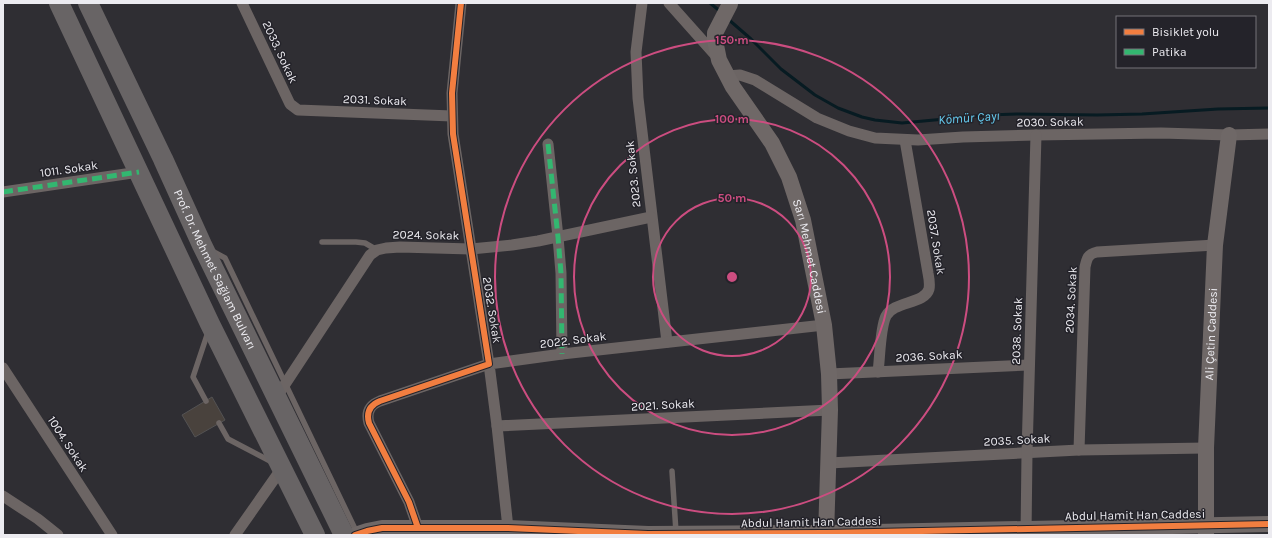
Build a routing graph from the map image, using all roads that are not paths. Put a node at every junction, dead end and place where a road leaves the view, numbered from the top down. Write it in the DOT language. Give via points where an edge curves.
graph roads {
  1 [pos="59,3"];
  2 [pos="88,3"];
  3 [pos="242,3"];
  4 [pos="461,3"];
  5 [pos="642,3"];
  6 [pos="669,3"];
  7 [pos="730,3"];
  8 [pos="719,60"];
  9 [pos="727,76"];
  10 [pos="298,110"];
  11 [pos="452,116"];
  12 [pos="1229,134"];
  13 [pos="1269,134"];
  14 [pos="1036,135"];
  15 [pos="905,140"];
  16 [pos="548,144"];
  17 [pos="139,172"];
  18 [pos="3,192"];
  19 [pos="651,217"];
  20 [pos="558,236"];
  21 [pos="322,242"];
  22 [pos="1215,245"];
  23 [pos="471,249"];
  24 [pos="377,250"];
  25 [pos="210,324"];
  26 [pos="824,325"];
  27 [pos="667,342"];
  28 [pos="562,354"];
  29 [pos="489,364"];
  30 [pos="1029,365"];
  31 [pos="3,368"];
  32 [pos="878,372"];
  33 [pos="829,374"];
  34 [pos="280,391"];
  35 [pos="206,401"];
  36 [pos="830,410"];
  37 [pos="219,423"];
  38 [pos="497,426"];
  39 [pos="1206,448"];
  40 [pos="1079,450"];
  41 [pos="1026,453"];
  42 [pos="829,462"];
  43 [pos="282,468"];
  44 [pos="672,471"];
  45 [pos="3,496"];
  46 [pos="1269,524"];
  47 [pos="418,528"];
  48 [pos="1206,530"];
  49 [pos="516,531"];
  50 [pos="1026,532"];
  51 [pos="676,534"];
  52 [pos="826,534"];
  53 [pos="58,535"];
  54 [pos="112,535"];
  55 [pos="235,535"];
  56 [pos="315,535"];
  57 [pos="353,535"];
  58 [pos="648,535"];
  1 -- 17 [label="highway"];
  2 -- 34 [label="highway, Prof. Dr. Mehmet Sağlam Bulvarı" via="202,245"];
  3 -- 10 [label="street, 2033. Sokak" via="290,104"];
  4 -- 11 [label="street, 2032. Sokak"];
  5 -- 19 [label="street, 2023. Sokak" via="636,71"];
  6 -- 8 [label="street"];
  7 -- 8 [label="street, Sarı Mehmet Caddesi" via="715,33"];
  8 -- 9 [label="street, Sarı Mehmet Caddesi"];
  9 -- 15 [label="street, 2030. Sokak" via="740,75 755,80 817,118 849,131 875,138"];
  9 -- 26 [label="street, Sarı Mehmet Caddesi" via="772,144 789,177 803,220"];
  10 -- 11 [label="street, 2031. Sokak"];
  11 -- 23 [label="street, 2032. Sokak"];
  12 -- 13 [label="street, 2030. Sokak"];
  12 -- 14 [label="street, 2030. Sokak"];
  12 -- 22 [label="street, Ali Çetin Caddesi"];
  14 -- 15 [label="street, 2030. Sokak"];
  14 -- 30 [label="street, 2038. Sokak"];
  15 -- 32 [label="street, 2037. Sokak" via="929,290 922,297 891,310 886,316"];
  16 -- 20 [label="street"];
  17 -- 18 [label="street, 1011. Sokak"];
  17 -- 25 [label="highway"];
  19 -- 20 [label="street, 2024. Sokak"];
  19 -- 27 [label="street, 2023. Sokak"];
  20 -- 23 [label="street, 2024. Sokak" via="512,245"];
  20 -- 28 [label="street"];
  21 -- 24 [label="lane" via="365,243"];
  22 -- 39 [label="street, Ali Çetin Caddesi"];
  22 -- 40 [label="street, 2034. Sokak" via="1097,252 1090,254 1086,259"];
  23 -- 24 [label="street, 2024. Sokak" via="400,247"];
  23 -- 29 [label="street, 2032. Sokak"];
  24 -- 34 [label="street, 2024. Sokak" via="370,256"];
  25 -- 35 [label="lane" via="193,377"];
  25 -- 43 [label="highway"];
  26 -- 27 [label="street, 2022. Sokak"];
  26 -- 33 [label="street, Sarı Mehmet Caddesi"];
  27 -- 28 [label="street, 2022. Sokak"];
  28 -- 29 [label="street, 2022. Sokak"];
  29 -- 38 [label="street"];
  29 -- 47 [label="street" via="380,401 368,412 369,423 409,502"];
  30 -- 32 [label="street, 2036. Sokak"];
  30 -- 41 [label="street, 2038. Sokak"];
  31 -- 54 [label="street, 1004. Sokak"];
  32 -- 33 [label="street, 2036. Sokak"];
  33 -- 36 [label="street, Sarı Mehmet Caddesi"];
  34 -- 57 [label="highway, Prof. Dr. Mehmet Sağlam Bulvarı"];
  36 -- 38 [label="street, 2021. Sokak"];
  36 -- 42 [label="street, Sarı Mehmet Caddesi"];
  37 -- 43 [label="lane" via="228,439"];
  38 -- 49 [label="street"];
  39 -- 40 [label="street, 2035. Sokak"];
  39 -- 48 [label="street, Ali Çetin Caddesi"];
  40 -- 41 [label="street, 2035. Sokak"];
  41 -- 42 [label="street, 2035. Sokak"];
  41 -- 50 [label="street, 2038. Sokak"];
  42 -- 52 [label="street, Sarı Mehmet Caddesi"];
  43 -- 55 [label="street"];
  43 -- 56 [label="highway"];
  44 -- 51 [label="lane"];
  45 -- 53 [label="street"];
  46 -- 48 [label="street, Abdul Hamit Han Caddesi"];
  47 -- 49 [label="street, Abdul Hamit Han Caddesi"];
  47 -- 57 [label="street, Abdul Hamit Han Caddesi" via="382,528"];
  48 -- 50 [label="street, Abdul Hamit Han Caddesi"];
  49 -- 58 [label="street, Abdul Hamit Han Caddesi"];
  50 -- 52 [label="street, Abdul Hamit Han Caddesi"];
  51 -- 52 [label="street, Abdul Hamit Han Caddesi"];
  51 -- 58 [label="street, Abdul Hamit Han Caddesi"];
}
